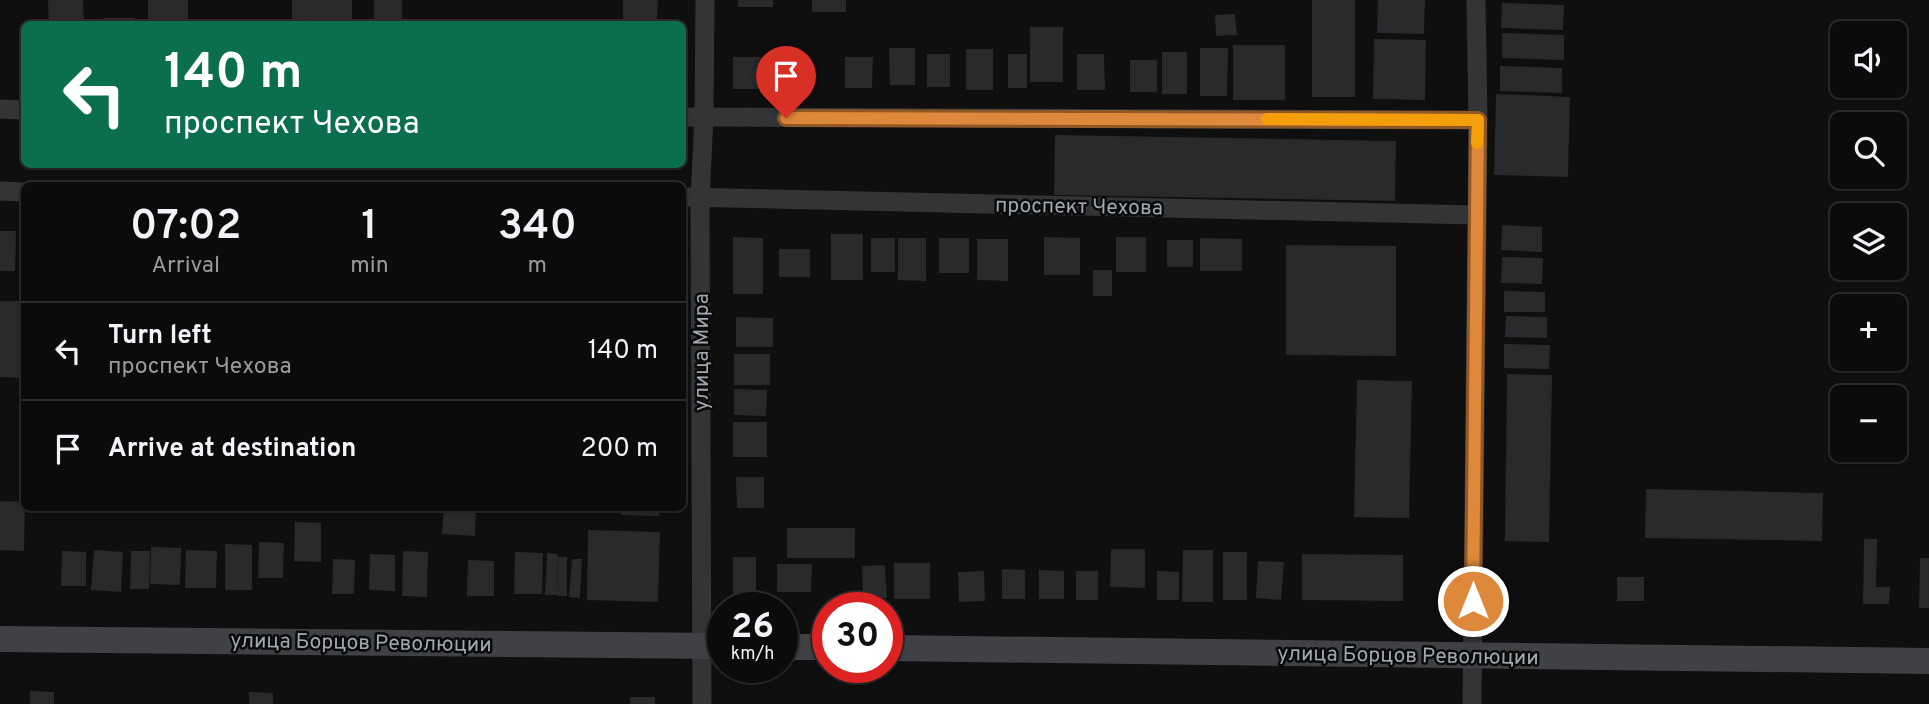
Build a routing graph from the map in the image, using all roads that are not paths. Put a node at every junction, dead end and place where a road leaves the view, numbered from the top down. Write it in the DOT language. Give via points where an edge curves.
graph roads {
  1 [pos="705,0"];
  2 [pos="1476,0"];
  3 [pos="0,109"];
  4 [pos="21,110"];
  5 [pos="686,117"];
  6 [pos="704,117"];
  7 [pos="1478,120"];
  8 [pos="0,191"];
  9 [pos="21,191"];
  10 [pos="692,197"];
  11 [pos="1475,215"];
  12 [pos="710,592"];
  13 [pos="0,639"];
  14 [pos="707,646"];
  15 [pos="903,648"];
  16 [pos="1473,656"];
  17 [pos="1929,661"];
  18 [pos="707,678"];
  19 [pos="702,704"];
  20 [pos="1472,704"];
  1 -- 6 [label="street, улица Мира"];
  2 -- 7 [label="street"];
  3 -- 4 [label="street"];
  5 -- 6 [label="street"];
  6 -- 7 [label="street"];
  6 -- 10 [label="street, улица Мира"];
  7 -- 11 [label="street"];
  8 -- 9 [label="street"];
  10 -- 11 [label="street, проспект Чехова"];
  10 -- 12 [label="street, улица Мира"];
  11 -- 16 [label="street"];
  13 -- 14 [label="main road, улица Борцов Революции"];
  15 -- 16 [label="main road, улица Борцов Революции"];
  16 -- 17 [label="main road, улица Борцов Революции"];
  16 -- 20 [label="street"];
  18 -- 19 [label="street, улица Мира"];
}
